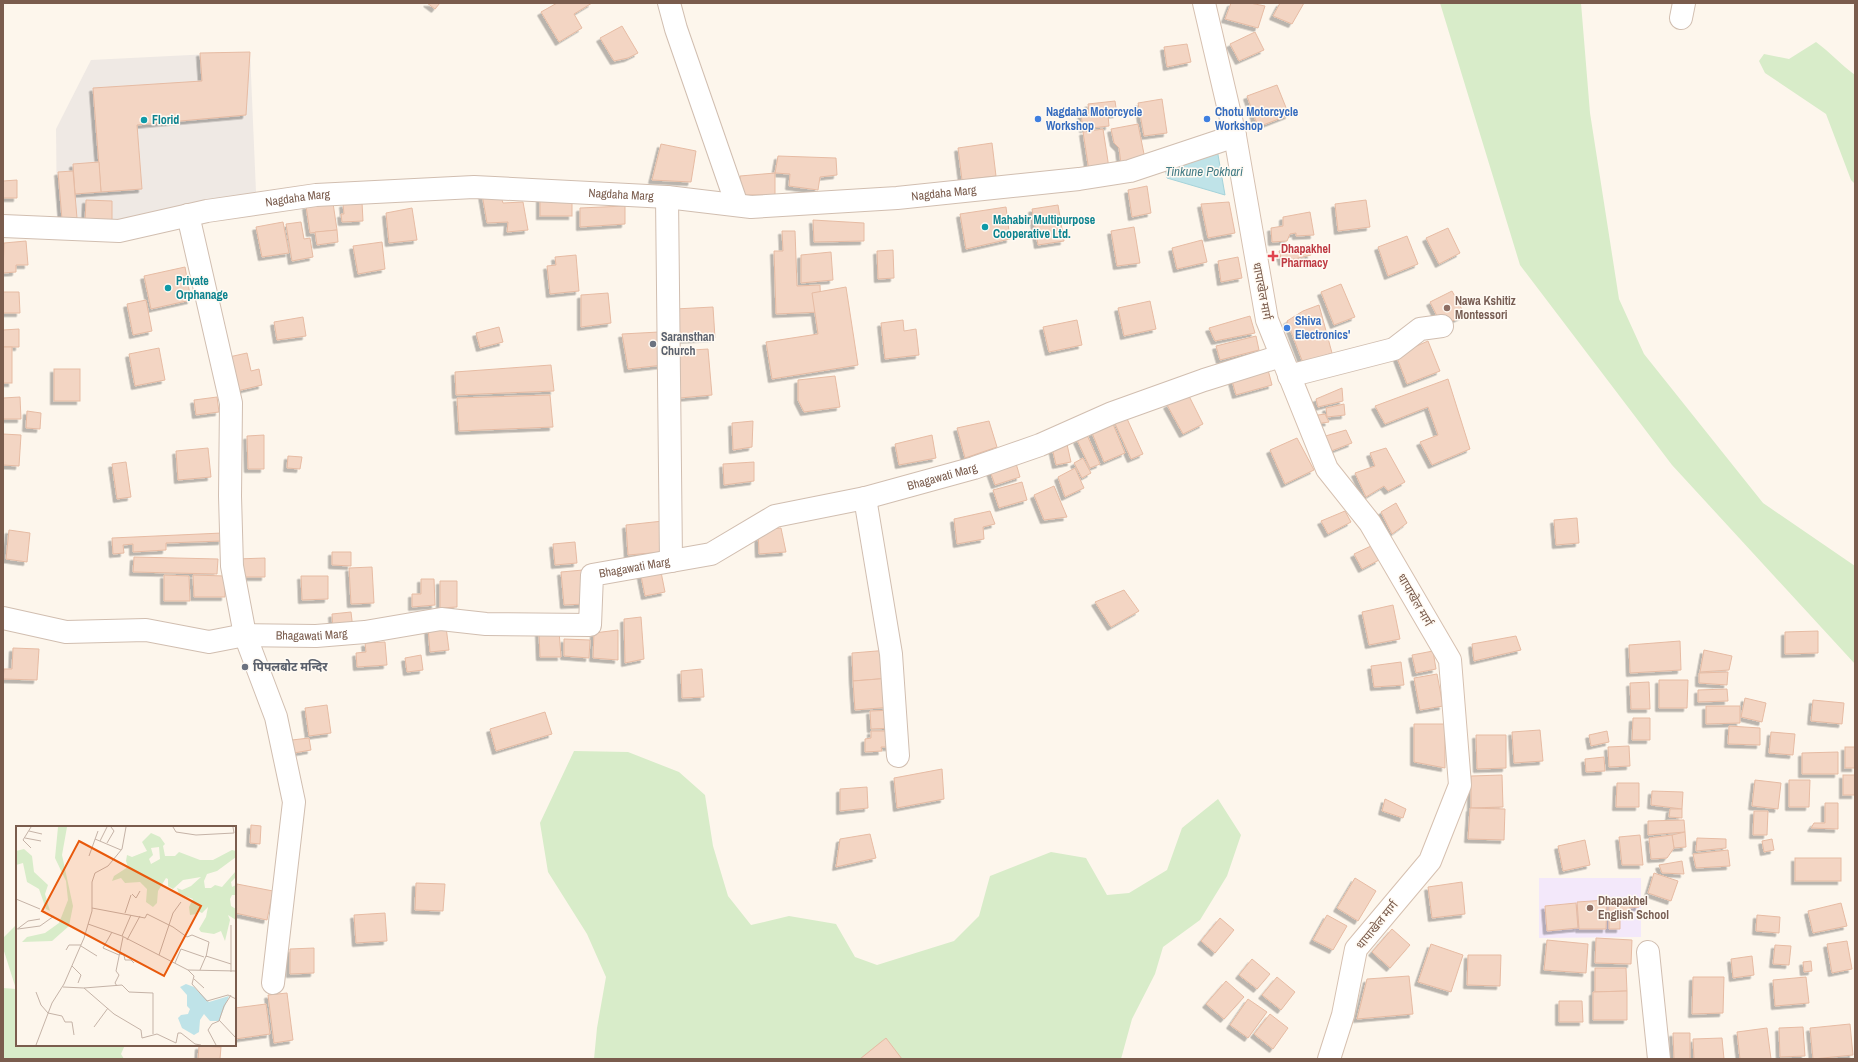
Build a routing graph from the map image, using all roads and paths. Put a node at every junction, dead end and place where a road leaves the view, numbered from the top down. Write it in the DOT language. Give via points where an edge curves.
graph roads {
  1 [pos="669,3"];
  2 [pos="1204,3"];
  3 [pos="1235,136"];
  4 [pos="667,197"];
  5 [pos="737,205"];
  6 [pos="188,215"];
  7 [pos="3,226"];
  8 [pos="1442,326"];
  9 [pos="1281,356"];
  10 [pos="1289,376"];
  11 [pos="865,498"];
  12 [pos="671,561"];
  13 [pos="3,618"];
  14 [pos="245,635"];
  15 [pos="898,756"];
  16 [pos="1648,952"];
  17 [pos="273,983"];
  18 [pos="1328,1059"];
  19 [pos="1659,1059"];
  1 -- 5 [label="street"];
  2 -- 3 [label="street, धापाखेल मार्ग"];
  3 -- 5 [label="street, Nagdaha Marg" via="1130,171 1079,179 897,198 752,207"];
  3 -- 9 [label="street, धापाखेल मार्ग" via="1266,320"];
  4 -- 5 [label="street, Nagdaha Marg"];
  4 -- 6 [label="street, Nagdaha Marg" via="474,187 316,195"];
  4 -- 12 [label="street"];
  6 -- 7 [label="street, Nagdaha Marg" via="119,231"];
  6 -- 14 [label="street" via="232,404 232,566"];
  8 -- 10 [label="street" via="1420,329 1394,349"];
  9 -- 10 [label="street, धापाखेल मार्ग"];
  9 -- 11 [label="street, Bhagawati Marg" via="1112,413 1040,445 974,468"];
  10 -- 18 [label="street, धापाखेल मार्ग" via="1327,469 1370,523 1450,660 1460,785 1430,861 1356,949 1343,1015"];
  11 -- 12 [label="street, Bhagawati Marg" via="774,516 711,554"];
  11 -- 15 [label="street" via="891,654"];
  12 -- 14 [label="street, Bhagawati Marg" via="592,575 590,625 486,624 441,619 365,632 316,636"];
  13 -- 14 [label="street, Bhagawati Marg" via="66,632 146,630 209,642"];
  14 -- 17 [label="street" via="276,717 294,802"];
  16 -- 19 [label="street"];
}
